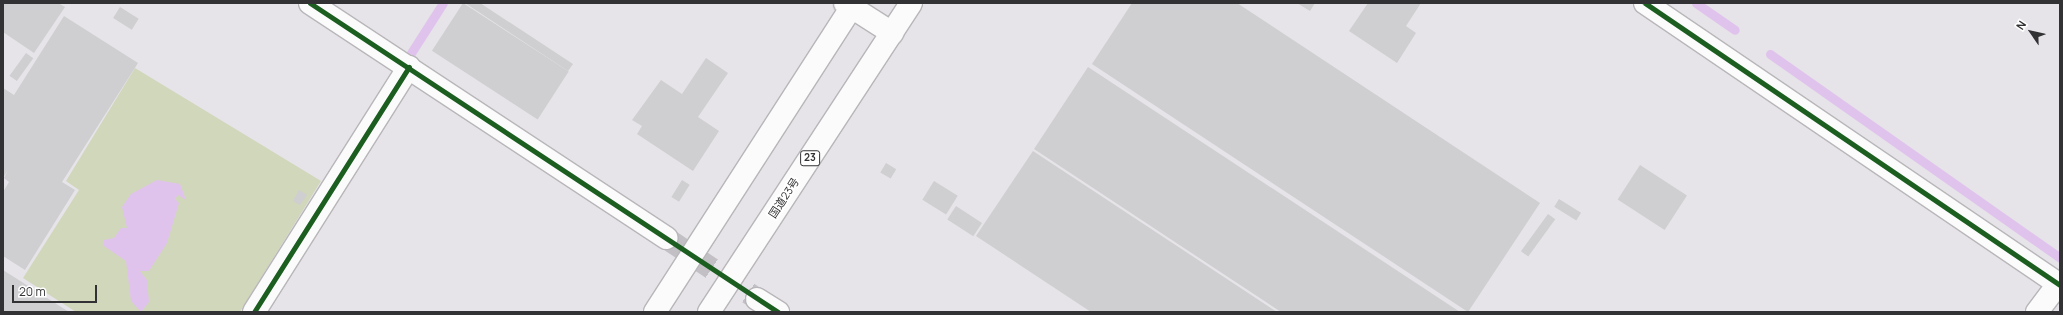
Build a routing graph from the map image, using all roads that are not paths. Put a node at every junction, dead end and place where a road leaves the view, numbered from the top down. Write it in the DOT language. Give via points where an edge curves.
graph roads {
  1 [pos="310,3"];
  2 [pos="911,3"];
  3 [pos="1645,3"];
  4 [pos="850,4"];
  5 [pos="892,33"];
  6 [pos="409,67"];
  7 [pos="666,238"];
  8 [pos="2059,284"];
  9 [pos="757,299"];
  10 [pos="254,312"];
  11 [pos="655,312"];
  12 [pos="709,312"];
  13 [pos="778,312"];
  14 [pos="2038,312"];
  1 -- 6 [label="main road"];
  2 -- 5 [label="main road, 国道23号 / 23"];
  3 -- 8 [label="main road"];
  4 -- 5 [label="main road"];
  4 -- 11 [label="main road"];
  5 -- 12 [label="main road, 国道23号 / 23"];
  6 -- 7 [label="main road"];
  6 -- 10 [label="main road"];
  8 -- 14 [label="main road"];
  9 -- 13 [label="main road"];
}
